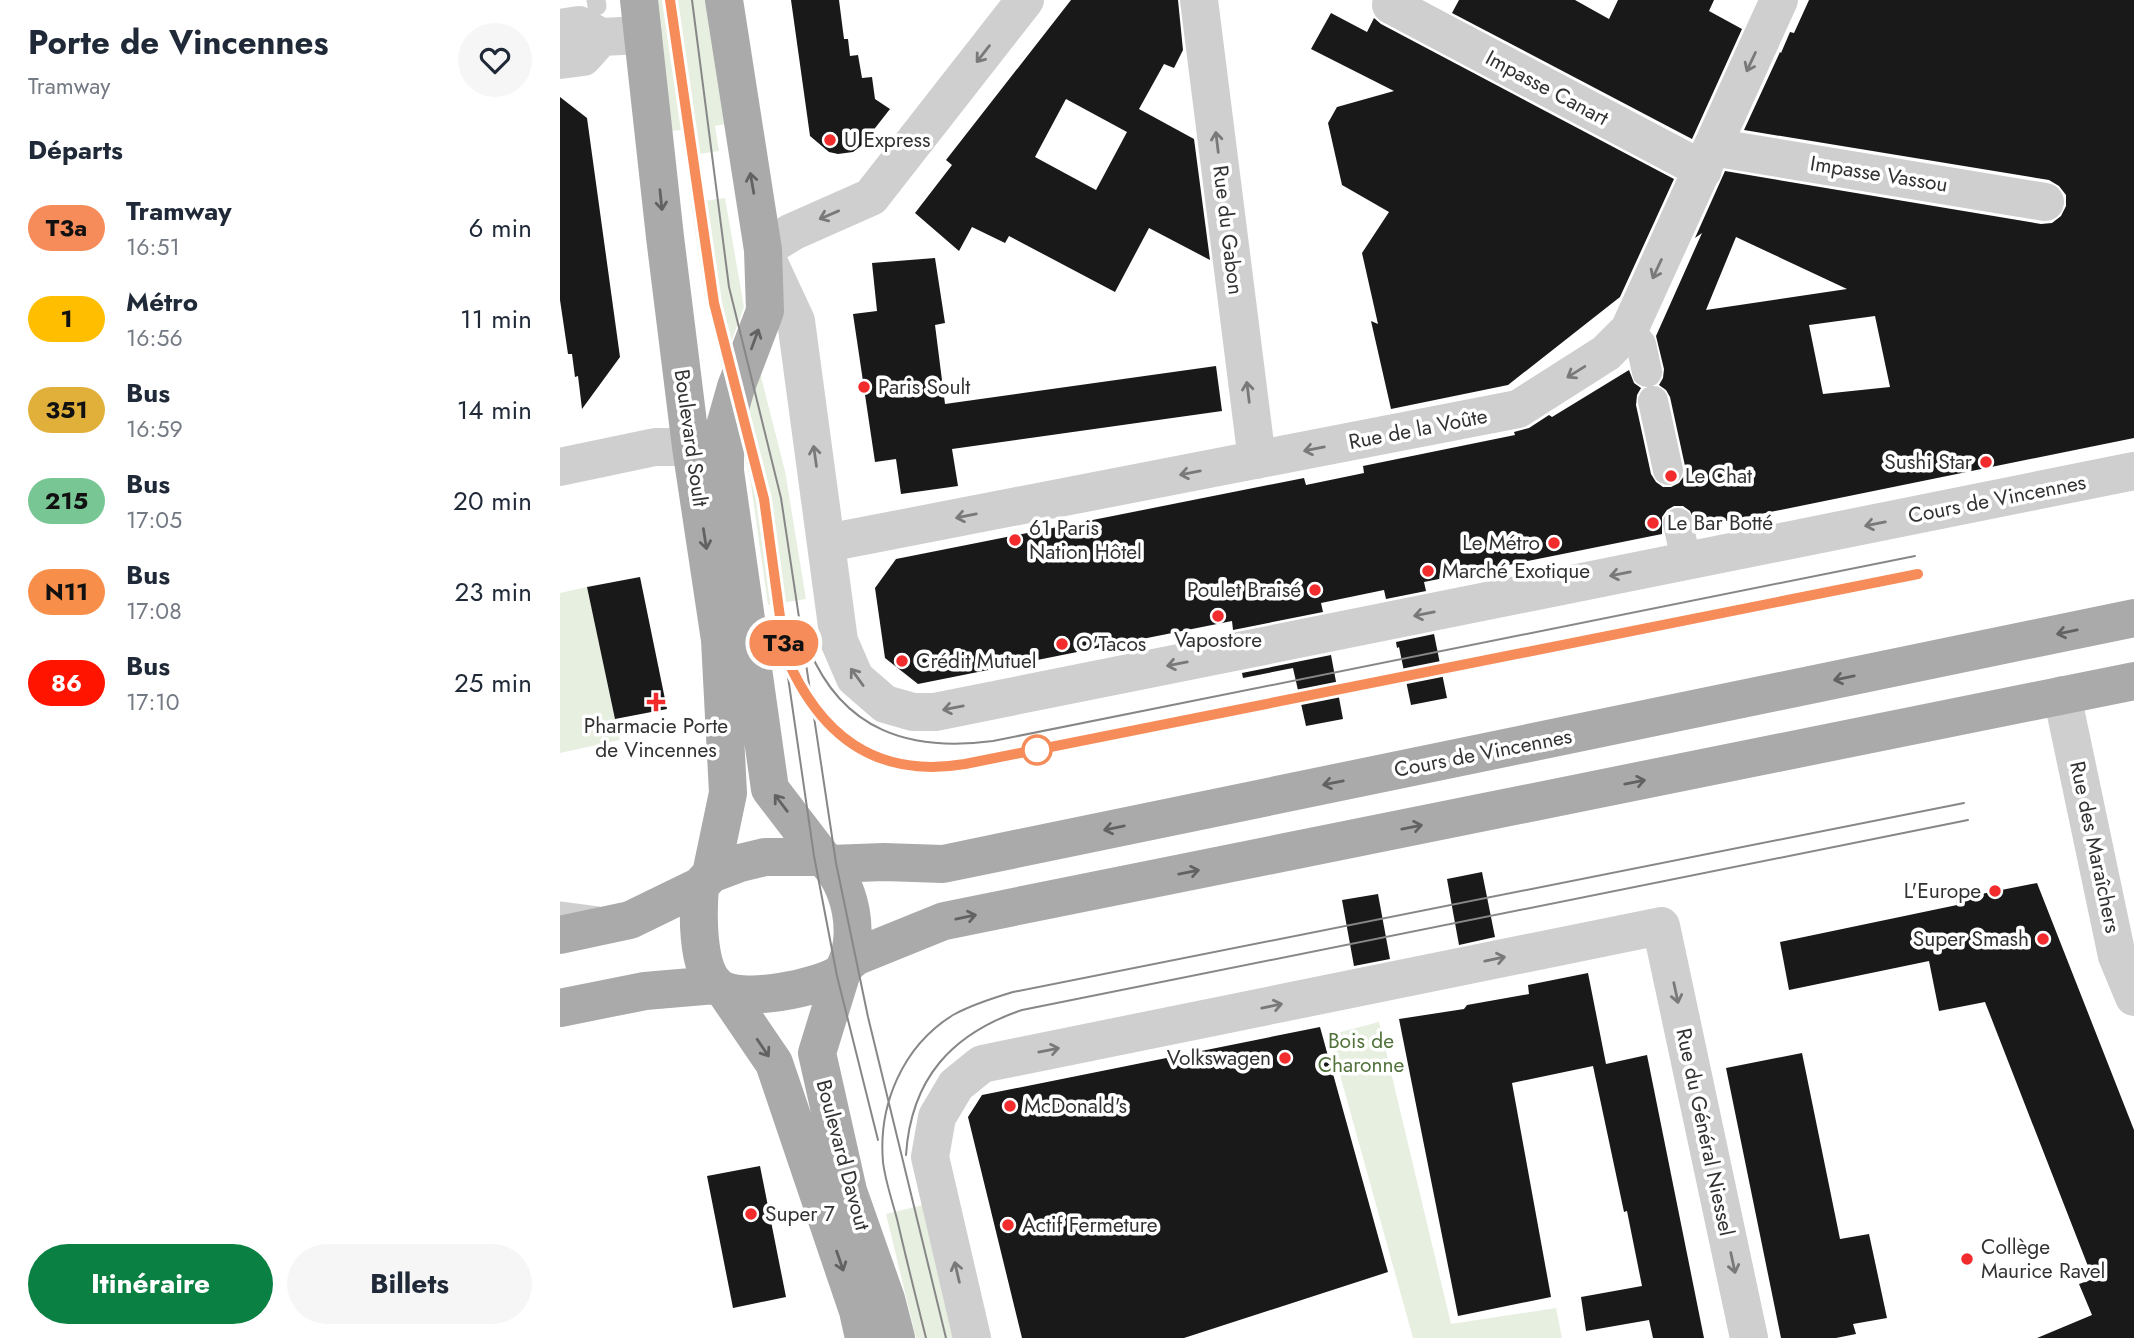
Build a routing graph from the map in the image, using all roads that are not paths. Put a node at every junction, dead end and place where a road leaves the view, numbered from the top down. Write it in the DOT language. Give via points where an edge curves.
graph roads {
  1 [pos="723,0"];
  2 [pos="1026,0"];
  3 [pos="1199,0"];
  4 [pos="1771,3"];
  5 [pos="1391,5"];
  6 [pos="598,14"];
  7 [pos="641,17"];
  8 [pos="560,28"];
  9 [pos="560,60"];
  10 [pos="1708,158"];
  11 [pos="2045,202"];
  12 [pos="763,250"];
  13 [pos="1629,330"];
  14 [pos="1647,372"];
  15 [pos="1653,401"];
  16 [pos="691,447"];
  17 [pos="1257,460"];
  18 [pos="560,467"];
  19 [pos="1668,470"];
  20 [pos="2134,471"];
  21 [pos="1678,523"];
  22 [pos="827,543"];
  23 [pos="1686,561"];
  24 [pos="2134,618"];
  25 [pos="2134,681"];
  26 [pos="2062,695"];
  27 [pos="913,712"];
  28 [pos="826,860"];
  29 [pos="705,880"];
  30 [pos="560,911"];
  31 [pos="630,920"];
  32 [pos="560,935"];
  33 [pos="845,967"];
  34 [pos="720,988"];
  35 [pos="2134,997"];
  36 [pos="566,1016"];
  37 [pos="864,1338"];
  38 [pos="896,1338"];
  39 [pos="972,1338"];
  40 [pos="1749,1338"];
  12 -- 1 [label="main road, Boulevard Soult, one-way"];
  2 -- 12 [label="street, one-way" via="871,197"];
  17 -- 3 [label="street, Rue du Gabon, one-way"];
  4 -- 10 [label="street, Rue de la Voûte, one-way"];
  5 -- 10 [label="street, Impasse Canart"];
  6 -- 7 [label="street"];
  6 -- 8 [label="street" via="579,25"];
  6 -- 9 [label="street" via="583,57"];
  7 -- 16 [label="main road, Boulevard Soult, one-way"];
  10 -- 11 [label="street, Impasse Vassou"];
  10 -- 13 [label="street, Rue de la Voûte, one-way"];
  22 -- 12 [label="street, Boulevard Soult, one-way" via="796,321"];
  28 -- 12 [label="main road, Boulevard Soult, one-way" via="770,789 725,471 725,426 765,311"];
  13 -- 14 [label="street" via="1641,344"];
  13 -- 17 [label="street, Rue de la Voûte, one-way" via="1606,354 1518,409"];
  15 -- 19 [label="street"];
  16 -- 18 [label="street" via="654,447"];
  16 -- 29 [label="main road, Boulevard Soult, one-way" via="720,640 728,772 728,793"];
  17 -- 22 [label="street, Rue de la Voûte, one-way"];
  20 -- 23 [label="street, Cours de Vincennes, one-way"];
  21 -- 23 [label="street"];
  27 -- 22 [label="street, Boulevard Soult, one-way" via="885,704 855,678 839,641"];
  23 -- 27 [label="street, Cours de Vincennes, one-way" via="935,712"];
  24 -- 28 [label="main road, Cours de Vincennes, one-way" via="943,864"];
  25 -- 26 [label="main road"];
  33 -- 26 [label="main road, one-way" via="855,957 944,921"];
  26 -- 35 [label="street, Rue des Maraîchers" via="2117,956"];
  28 -- 29 [label="main road, Cours de Vincennes" via="765,857"];
  28 -- 33 [label="main road, Boulevard Soult" via="841,882 850,909 853,941"];
  29 -- 31 [label="main road, Cours de Vincennes"];
  29 -- 34 [label="main road, Boulevard Soult" via="698,913 701,943 707,968"];
  30 -- 31 [label="lane"];
  31 -- 32 [label="main road, Cours de Vincennes"];
  33 -- 34 [label="main road" via="824,981 786,992 753,994"];
  33 -- 38 [label="main road, Boulevard Davout" via="817,1053 848,1191"];
  34 -- 36 [label="main road" via="645,991"];
  34 -- 37 [label="main road, Boulevard Davout, one-way" via="774,1063"];
  39 -- 40 [label="street, Rue du Général Niessel, one-way" via="930,1157 937,1117 956,1084 982,1064 1661,926"];
}
